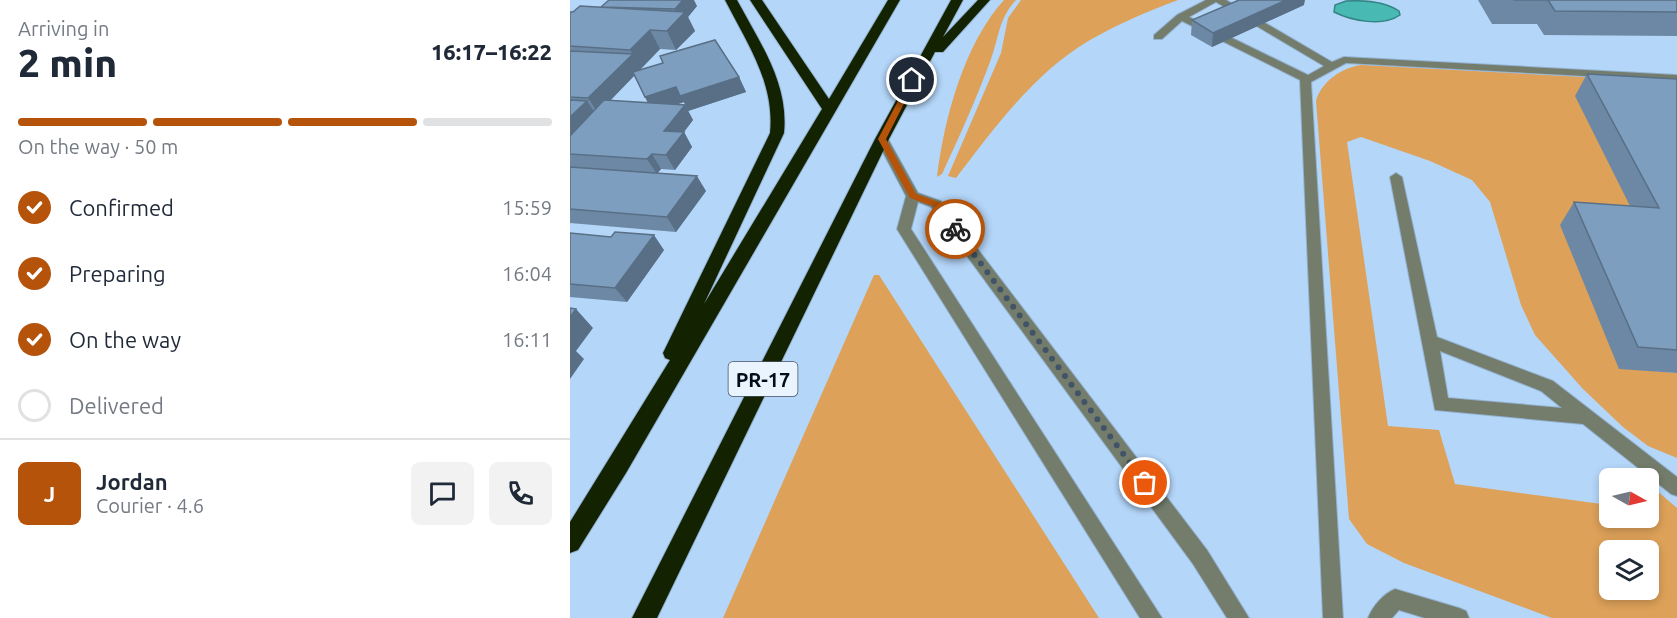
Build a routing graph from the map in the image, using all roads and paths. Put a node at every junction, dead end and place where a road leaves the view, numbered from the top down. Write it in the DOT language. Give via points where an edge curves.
graph roads {
  1 [pos="731,0"];
  2 [pos="756,0"];
  3 [pos="894,0"];
  4 [pos="957,0"];
  5 [pos="984,0"];
  6 [pos="1213,0"];
  7 [pos="1219,0"];
  8 [pos="1181,17"];
  9 [pos="1158,37"];
  10 [pos="1331,66"];
  11 [pos="1677,78"];
  12 [pos="1308,79"];
  13 [pos="912,80"];
  14 [pos="828,108"];
  15 [pos="882,139"];
  16 [pos="1396,177"];
  17 [pos="913,196"];
  18 [pos="1430,341"];
  19 [pos="1587,417"];
  20 [pos="618,466"];
  21 [pos="1677,488"];
  22 [pos="570,542"];
  23 [pos="1337,617"];
  24 [pos="644,618"];
  25 [pos="1152,618"];
  26 [pos="1239,618"];
  27 [pos="1378,618"];
  28 [pos="1459,618"];
  1 -- 20 [label="highway" via="770,77 780,116 777,133"];
  2 -- 14 [label="highway"];
  3 -- 14 [label="highway"];
  4 -- 13 [label="highway, PR-17"];
  5 -- 13 [label="highway"];
  6 -- 8 [label="street"];
  7 -- 10 [label="street"];
  8 -- 9 [label="street"];
  8 -- 12 [label="street"];
  10 -- 11 [label="street" via="1344,60"];
  10 -- 12 [label="street"];
  12 -- 23 [label="street" via="1305,81"];
  13 -- 15 [label="highway, PR-17"];
  14 -- 20 [label="highway"];
  15 -- 17 [label="street"];
  15 -- 24 [label="highway, PR-17"];
  16 -- 18 [label="street"];
  17 -- 25 [label="street" via="904,229"];
  17 -- 26 [label="street" via="936,204 1200,557"];
  18 -- 19 [label="street" via="1547,386"];
  18 -- 19 [label="street" via="1441,405"];
  19 -- 21 [label="street"];
  20 -- 22 [label="highway"];
  27 -- 28 [label="street" via="1395,599"];
}
